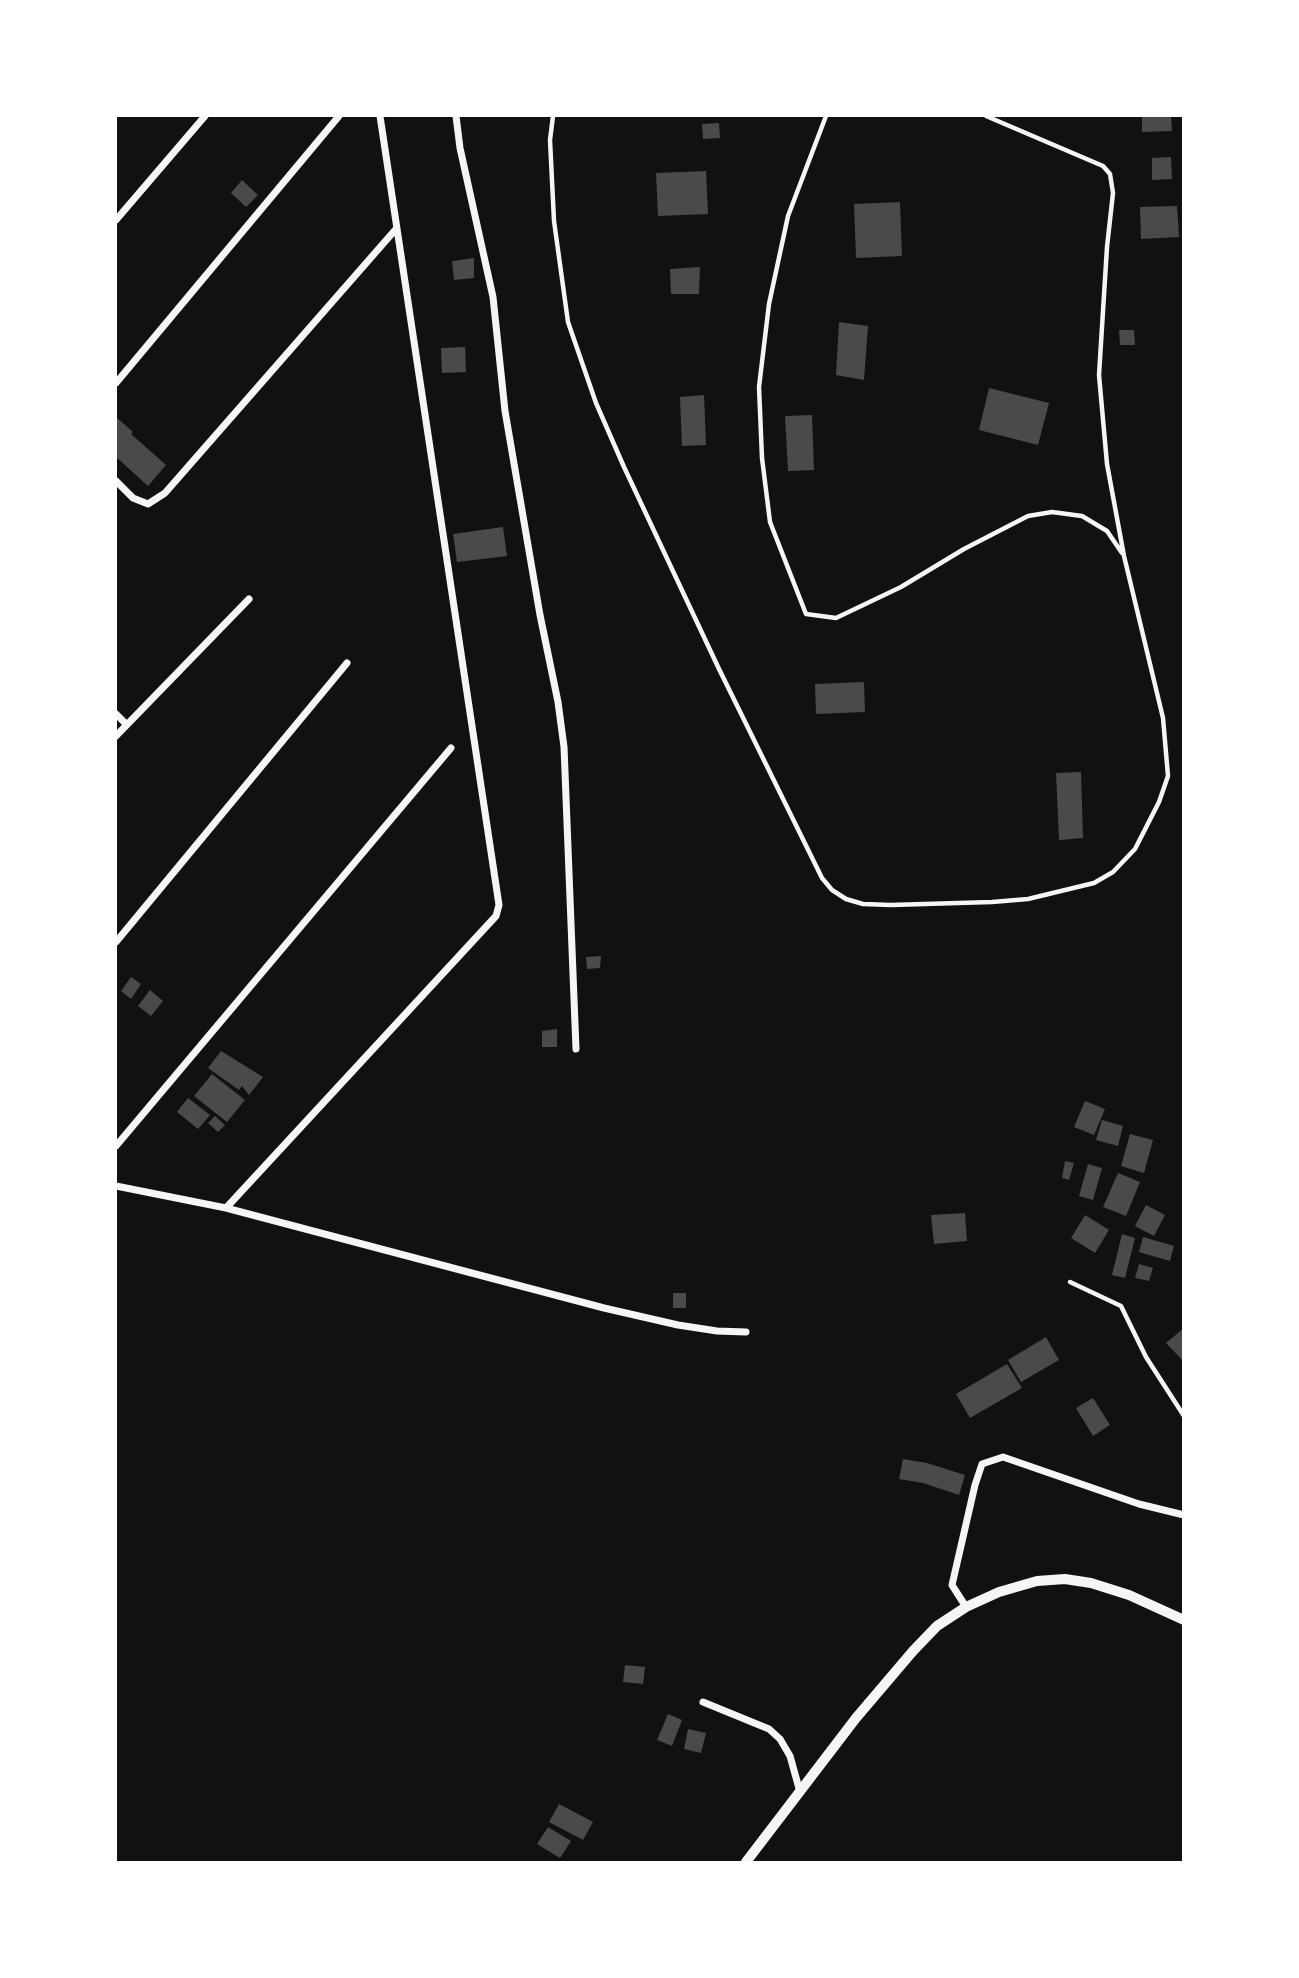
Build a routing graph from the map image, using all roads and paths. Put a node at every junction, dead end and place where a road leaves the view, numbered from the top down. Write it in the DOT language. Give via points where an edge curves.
graph roads {
  1 [pos="205,116"];
  2 [pos="339,116"];
  3 [pos="380,116"];
  4 [pos="456,116"];
  5 [pos="552,116"];
  6 [pos="826,116"];
  7 [pos="986,116"];
  8 [pos="116,220"];
  9 [pos="396,229"];
  10 [pos="116,383"];
  11 [pos="116,481"];
  12 [pos="1124,556"];
  13 [pos="249,599"];
  14 [pos="347,663"];
  15 [pos="116,714"];
  16 [pos="125,723"];
  17 [pos="116,736"];
  18 [pos="451,748"];
  19 [pos="116,942"];
  20 [pos="576,1049"];
  21 [pos="116,1146"];
  22 [pos="116,1186"];
  23 [pos="226,1208"];
  24 [pos="1070,1282"];
  25 [pos="746,1332"];
  26 [pos="1184,1416"];
  27 [pos="1184,1515"];
  28 [pos="966,1606"];
  29 [pos="1184,1620"];
  30 [pos="703,1702"];
  31 [pos="800,1791"];
  32 [pos="746,1863"];
  1 -- 8 [label="street"];
  2 -- 10 [label="street"];
  3 -- 9 [label="street"];
  4 -- 20 [label="street" via="493,297 505,411 564,747"];
  5 -- 12 [label="lane" via="554,221 568,322 596,403 805,848 832,890 863,904 1004,901 1094,883 1125,862 1145,830 1168,776 1163,718"];
  6 -- 12 [label="lane" via="788,216 769,304 759,387 770,522 806,614 835,618 1028,516 1052,512 1082,516 1107,531"];
  7 -- 12 [label="lane" via="1103,166 1110,174 1113,193 1100,375 1107,464"];
  9 -- 11 [label="street" via="165,493 148,504 133,498"];
  9 -- 23 [label="street" via="499,905 496,916"];
  13 -- 16 [label="street"];
  14 -- 19 [label="street"];
  15 -- 16 [label="street"];
  16 -- 17 [label="street"];
  18 -- 21 [label="street"];
  22 -- 23 [label="street"];
  23 -- 25 [label="street" via="604,1308 678,1325"];
  24 -- 26 [label="lane" via="1121,1306 1146,1357"];
  27 -- 28 [label="street" via="1003,1457 982,1464 952,1584"];
  28 -- 29 [label="street" via="1037,1581 1065,1579 1129,1595"];
  28 -- 31 [label="street" via="937,1626 913,1651"];
  30 -- 31 [label="street" via="769,1729 780,1739"];
  31 -- 32 [label="street"];
}
